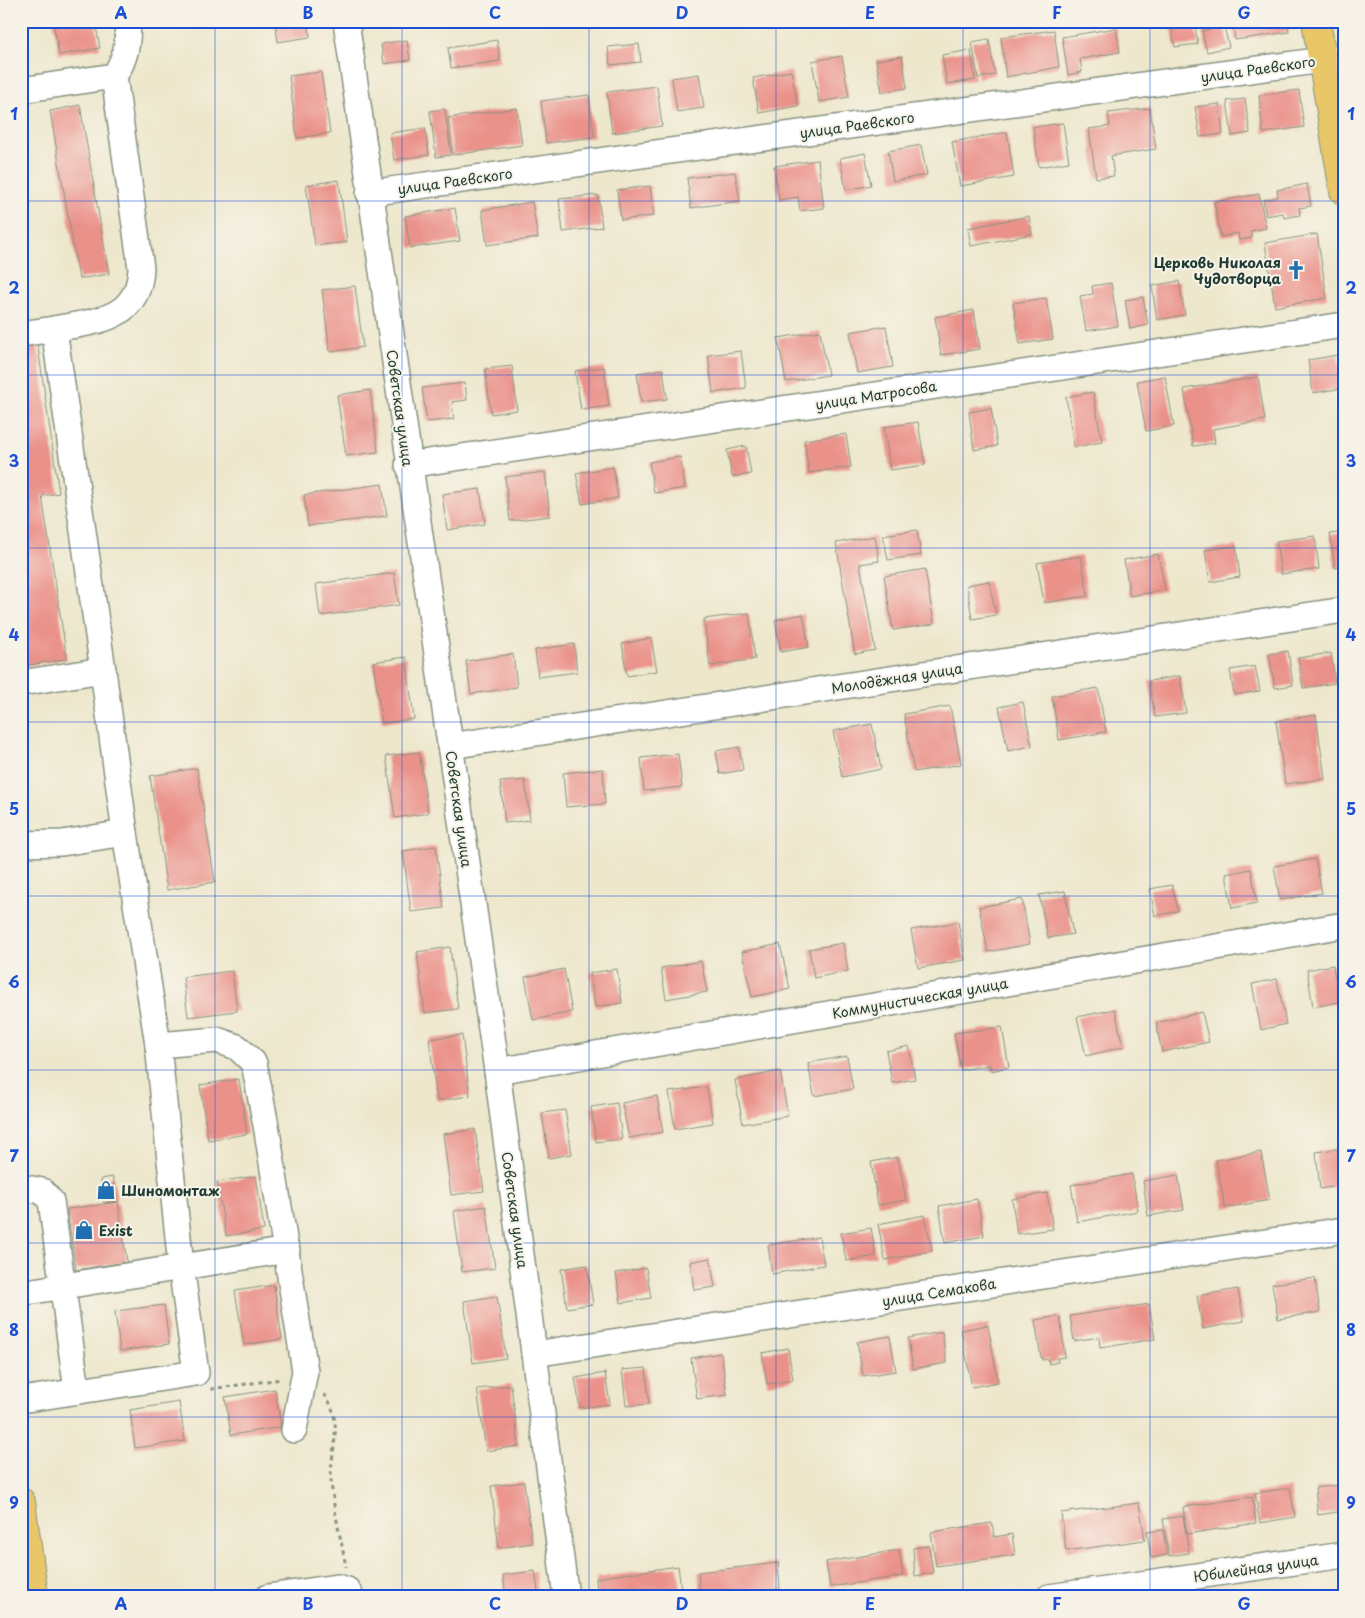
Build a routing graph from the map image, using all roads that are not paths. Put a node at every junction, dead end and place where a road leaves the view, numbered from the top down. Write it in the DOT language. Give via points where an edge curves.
graph roads {
  1 [pos="127,21"];
  2 [pos="346,21"];
  3 [pos="1316,21"];
  4 [pos="1333,58"];
  5 [pos="114,76"];
  6 [pos="21,90"];
  7 [pos="1344,191"];
  8 [pos="369,193"];
  9 [pos="1344,325"];
  10 [pos="54,329"];
  11 [pos="21,334"];
  12 [pos="408,465"];
  13 [pos="1344,610"];
  14 [pos="103,670"];
  15 [pos="21,683"];
  16 [pos="450,746"];
  17 [pos="126,833"];
  18 [pos="21,844"];
  19 [pos="1344,925"];
  20 [pos="158,1045"];
  21 [pos="497,1071"];
  22 [pos="21,1187"];
  23 [pos="1344,1230"];
  24 [pos="287,1250"];
  25 [pos="181,1266"];
  26 [pos="63,1288"];
  27 [pos="21,1293"];
  28 [pos="534,1354"];
  29 [pos="77,1391"];
  30 [pos="21,1400"];
  31 [pos="294,1430"];
  32 [pos="21,1502"];
  33 [pos="1344,1555"];
  34 [pos="34,1597"];
  35 [pos="268,1597"];
  36 [pos="351,1597"];
  37 [pos="566,1597"];
  38 [pos="1049,1597"];
  1 -- 5 [label="street" via="123,63"];
  2 -- 8 [label="street, Советская улица"];
  3 -- 4 [label="main road"];
  4 -- 7 [label="main road"];
  4 -- 8 [label="street, улица Раевского"];
  5 -- 6 [label="street"];
  5 -- 10 [label="street" via="140,281 135,295 121,312 108,318"];
  8 -- 12 [label="street, Советская улица"];
  9 -- 12 [label="street, улица Матросова"];
  10 -- 11 [label="street"];
  10 -- 14 [label="street"];
  12 -- 16 [label="street, Советская улица"];
  13 -- 16 [label="street, Молодёжная улица"];
  14 -- 15 [label="street"];
  14 -- 17 [label="street"];
  16 -- 21 [label="street, Советская улица"];
  17 -- 18 [label="street" via="62,843"];
  17 -- 20 [label="street"];
  19 -- 21 [label="street, Коммунистическая улица"];
  20 -- 24 [label="street" via="217,1040 237,1047 254,1063"];
  20 -- 25 [label="street"];
  21 -- 28 [label="street, Советская улица"];
  22 -- 26 [label="street" via="42,1191 51,1201"];
  23 -- 28 [label="street, улица Семакова"];
  24 -- 25 [label="street"];
  24 -- 31 [label="street" via="304,1373"];
  25 -- 26 [label="street"];
  25 -- 29 [label="street" via="196,1373"];
  26 -- 27 [label="street"];
  26 -- 29 [label="street"];
  28 -- 37 [label="street, Советская улица"];
  29 -- 30 [label="street"];
  32 -- 34 [label="main road"];
  33 -- 38 [label="street, Юбилейная улица"];
  35 -- 36 [label="street" via="336,1588 347,1590"];
}
